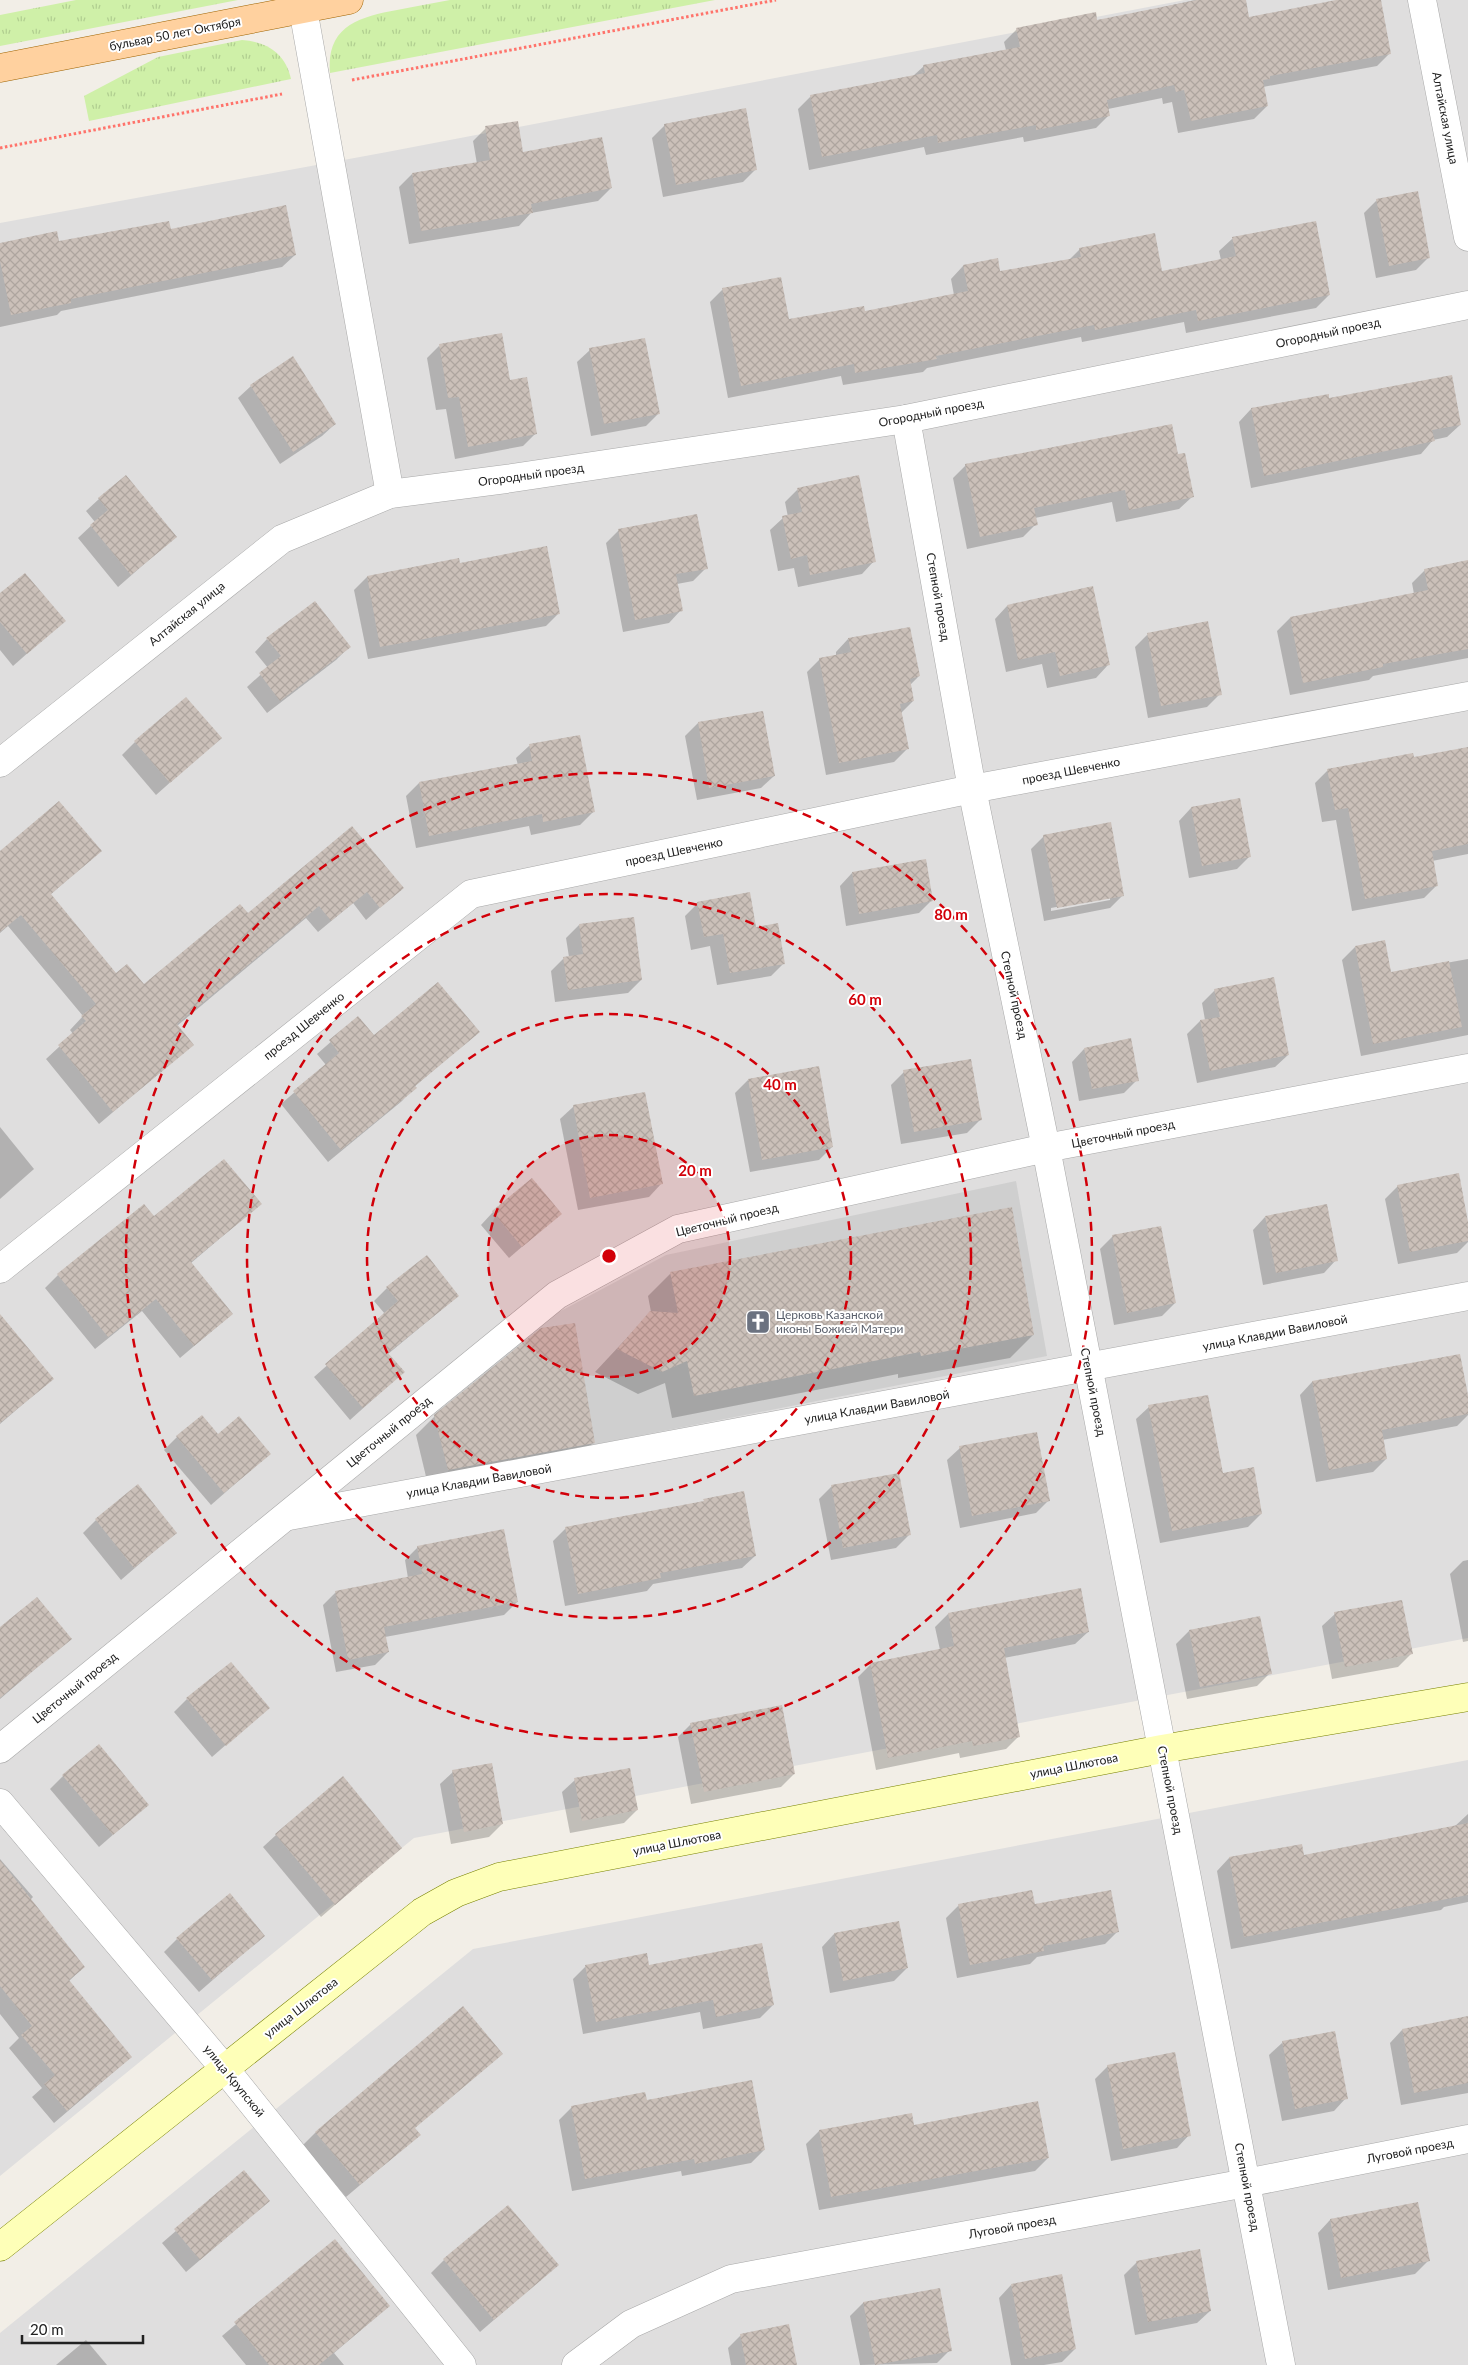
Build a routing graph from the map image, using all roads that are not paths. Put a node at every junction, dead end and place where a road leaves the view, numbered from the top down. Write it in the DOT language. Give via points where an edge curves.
graph roads {
  1 [pos="349,0"];
  2 [pos="1422,0"];
  3 [pos="303,9"];
  4 [pos="0,68"];
  5 [pos="1468,237"];
  6 [pos="1468,305"];
  7 [pos="906,419"];
  8 [pos="390,494"];
  9 [pos="1468,696"];
  10 [pos="0,763"];
  11 [pos="972,790"];
  12 [pos="1468,1068"];
  13 [pos="1046,1148"];
  14 [pos="0,1269"];
  15 [pos="1468,1296"];
  16 [pos="1088,1368"];
  17 [pos="285,1517"];
  18 [pos="1468,1697"];
  19 [pos="0,1749"];
  20 [pos="1162,1749"];
  21 [pos="0,1803"];
  22 [pos="224,2068"];
  23 [pos="1468,2139"];
  24 [pos="1246,2183"];
  25 [pos="0,2247"];
  26 [pos="462,2365"];
  27 [pos="576,2365"];
  28 [pos="1281,2365"];
  1 -- 3 [label="main road, бульвар 50 лет Октября"];
  2 -- 5 [label="street, Алтайская улица"];
  3 -- 4 [label="main road, бульвар 50 лет Октября"];
  3 -- 8 [label="street"];
  6 -- 7 [label="street, Огородный проезд"];
  7 -- 8 [label="street, Огородный проезд" via="506,480"];
  7 -- 11 [label="street, Степной проезд"];
  8 -- 10 [label="street, Алтайская улица" via="282,539"];
  9 -- 11 [label="street, проезд Шевченко"];
  11 -- 13 [label="street, Степной проезд"];
  11 -- 14 [label="street, проезд Шевченко" via="471,894"];
  12 -- 13 [label="street, Цветочный проезд"];
  13 -- 16 [label="street, Степной проезд"];
  13 -- 17 [label="street, Цветочный проезд" via="678,1229 557,1295"];
  15 -- 16 [label="street, улица Клавдии Вавиловой"];
  16 -- 17 [label="street, улица Клавдии Вавиловой"];
  16 -- 20 [label="street, Степной проезд"];
  17 -- 19 [label="street, Цветочный проезд"];
  18 -- 20 [label="main road, улица Шлютова"];
  20 -- 22 [label="main road, улица Шлютова" via="499,1877 456,1893 422,1912"];
  20 -- 24 [label="street, Степной проезд"];
  21 -- 22 [label="street, улица Крупской"];
  22 -- 25 [label="main road, улица Шлютова"];
  22 -- 26 [label="street, улица Крупской"];
  23 -- 24 [label="street, Луговой проезд"];
  24 -- 27 [label="street, Луговой проезд" via="731,2279 632,2324"];
  24 -- 28 [label="street, Степной проезд"];
}
